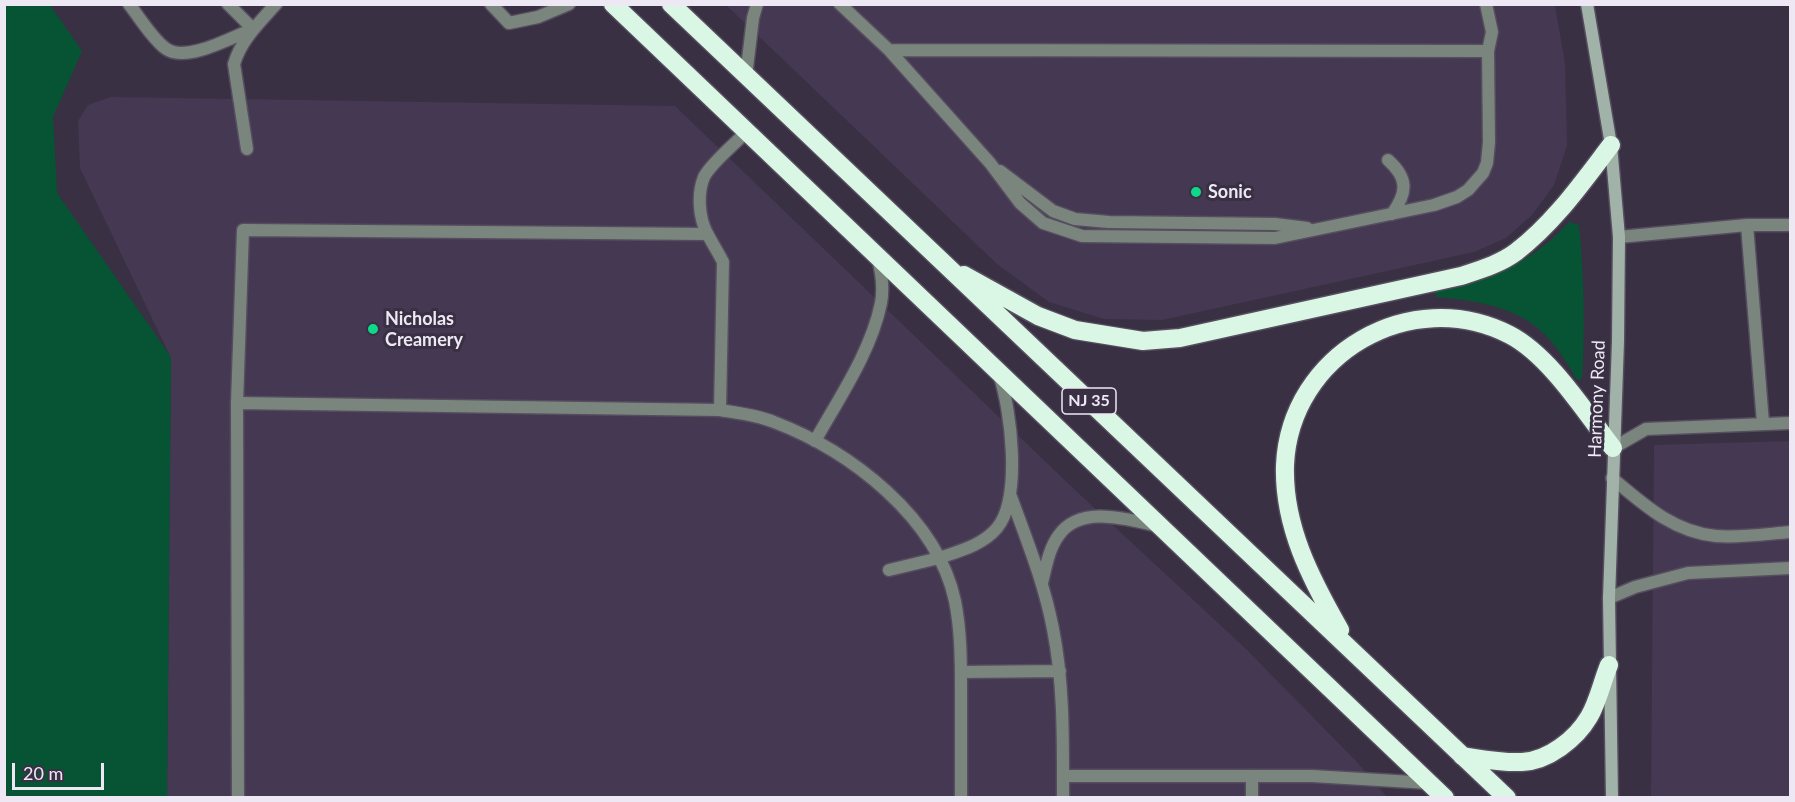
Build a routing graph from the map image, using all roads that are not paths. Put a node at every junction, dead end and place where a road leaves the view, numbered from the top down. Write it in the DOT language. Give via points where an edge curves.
graph roads {
  1 [pos="129,4"];
  2 [pos="228,4"];
  3 [pos="276,4"];
  4 [pos="491,4"];
  5 [pos="569,4"];
  6 [pos="613,4"];
  7 [pos="671,4"];
  8 [pos="757,4"];
  9 [pos="840,4"];
  10 [pos="1486,4"];
  11 [pos="1587,4"];
  12 [pos="253,29"];
  13 [pos="889,50"];
  14 [pos="1488,51"];
  15 [pos="746,76"];
  16 [pos="746,132"];
  17 [pos="1611,145"];
  18 [pos="247,149"];
  19 [pos="1388,160"];
  20 [pos="1392,214"];
  21 [pos="1747,225"];
  22 [pos="1791,225"];
  23 [pos="707,234"];
  24 [pos="1619,237"];
  25 [pos="878,256"];
  26 [pos="940,261"];
  27 [pos="998,371"];
  28 [pos="237,403"];
  29 [pos="720,410"];
  30 [pos="1763,423"];
  31 [pos="1791,423"];
  32 [pos="814,441"];
  33 [pos="1613,448"];
  34 [pos="1612,478"];
  35 [pos="1010,494"];
  36 [pos="1160,527"];
  37 [pos="1791,532"];
  38 [pos="939,558"];
  39 [pos="1791,568"];
  40 [pos="889,570"];
  41 [pos="1042,583"];
  42 [pos="1608,598"];
  43 [pos="1350,648"];
  44 [pos="1608,665"];
  45 [pos="1060,671"];
  46 [pos="961,672"];
  47 [pos="1462,756"];
  48 [pos="1063,776"];
  49 [pos="1252,776"];
  50 [pos="1433,790"];
  51 [pos="238,798"];
  52 [pos="961,798"];
  53 [pos="1063,798"];
  54 [pos="1252,798"];
  55 [pos="1445,798"];
  56 [pos="1507,798"];
  57 [pos="1612,798"];
  1 -- 12 [label="street" via="171,51 201,50"];
  2 -- 12 [label="street"];
  3 -- 12 [label="street"];
  4 -- 5 [label="street" via="509,23 538,17"];
  6 -- 16 [label="highway, NJ 35"];
  7 -- 15 [label="highway, NJ 35"];
  8 -- 15 [label="street"];
  9 -- 13 [label="street"];
  10 -- 14 [label="street" via="1492,32"];
  11 -- 17 [label="street, Harmony Road"];
  12 -- 18 [label="street" via="234,64"];
  13 -- 14 [label="street"];
  13 -- 20 [label="street" via="990,163 1045,206 1075,219 1275,224 1316,230"];
  14 -- 20 [label="street" via="1489,153 1483,173 1468,190 1446,202"];
  15 -- 26 [label="highway, NJ 35"];
  16 -- 23 [label="street" via="705,176 700,207"];
  16 -- 25 [label="highway, NJ 35"];
  17 -- 24 [label="street, Harmony Road"];
  17 -- 26 [label="highway" via="1562,209 1515,253 1488,267 1179,338 1143,341 1075,330 1038,316"];
  19 -- 20 [label="street" via="1400,172 1404,185 1403,197"];
  21 -- 22 [label="street"];
  21 -- 24 [label="street"];
  21 -- 30 [label="street"];
  23 -- 28 [label="street" via="243,230"];
  23 -- 29 [label="street" via="723,262"];
  24 -- 33 [label="street, Harmony Road"];
  25 -- 27 [label="highway, NJ 35"];
  25 -- 32 [label="street" via="882,302 876,322 861,358"];
  26 -- 43 [label="highway, NJ 35"];
  27 -- 35 [label="street" via="1011,430"];
  27 -- 36 [label="highway, NJ 35"];
  28 -- 29 [label="street"];
  28 -- 51 [label="street"];
  29 -- 32 [label="street" via="772,421"];
  30 -- 31 [label="street"];
  30 -- 33 [label="street" via="1646,429"];
  32 -- 38 [label="street" via="858,468 890,495 909,514"];
  33 -- 34 [label="street, Harmony Road"];
  33 -- 43 [label="highway" via="1544,361 1511,336 1476,322 1418,319 1386,327 1356,342 1326,366 1309,388 1291,428 1285,466 1288,509 1299,549 1312,582"];
  34 -- 37 [label="street" via="1653,512 1698,533 1718,536"];
  34 -- 42 [label="street, Harmony Road"];
  35 -- 38 [label="street" via="996,529 971,546"];
  35 -- 41 [label="street"];
  36 -- 41 [label="street" via="1101,516 1076,521 1058,535"];
  36 -- 50 [label="highway, NJ 35"];
  38 -- 40 [label="street"];
  38 -- 46 [label="street" via="954,600"];
  39 -- 42 [label="street" via="1688,573"];
  41 -- 45 [label="street"];
  42 -- 44 [label="street, Harmony Road"];
  43 -- 47 [label="highway, NJ 35"];
  44 -- 47 [label="highway" via="1590,716 1578,733 1561,746 1525,762"];
  44 -- 57 [label="street, Harmony Road"];
  45 -- 46 [label="street"];
  45 -- 48 [label="street"];
  46 -- 52 [label="street"];
  47 -- 56 [label="highway, NJ 35"];
  48 -- 49 [label="street"];
  48 -- 53 [label="street"];
  49 -- 50 [label="street" via="1344,777"];
  49 -- 54 [label="street"];
  50 -- 55 [label="highway, NJ 35"];
}
